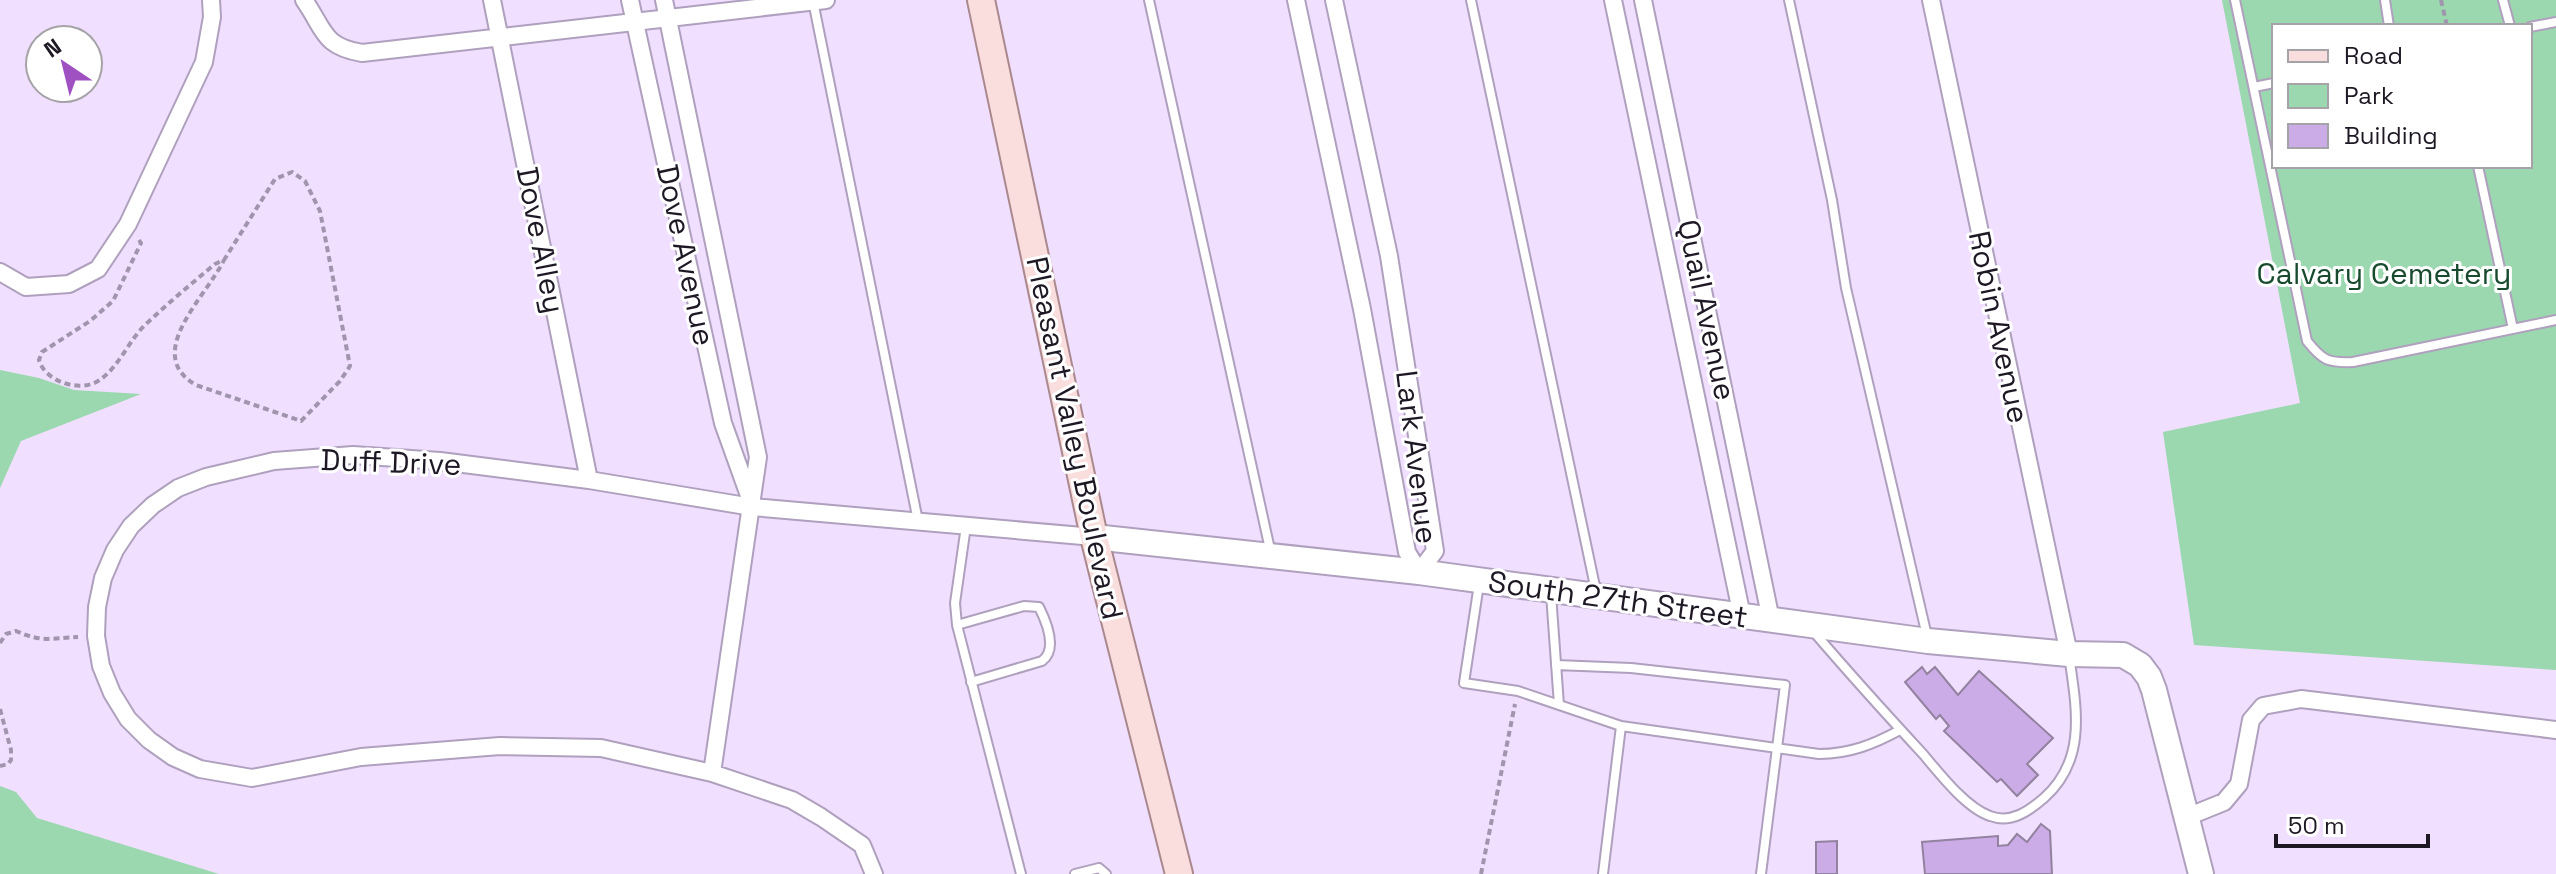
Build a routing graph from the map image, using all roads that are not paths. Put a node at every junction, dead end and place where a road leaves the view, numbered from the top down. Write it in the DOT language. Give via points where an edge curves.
graph roads {
  1 [pos="211,0"];
  2 [pos="304,0"];
  3 [pos="492,0"];
  4 [pos="630,0"];
  5 [pos="664,0"];
  6 [pos="817,0"];
  7 [pos="981,0"];
  8 [pos="1149,0"];
  9 [pos="1296,0"];
  10 [pos="1334,0"];
  11 [pos="1471,0"];
  12 [pos="1613,0"];
  13 [pos="1643,0"];
  14 [pos="1789,0"];
  15 [pos="1931,0"];
  16 [pos="2235,0"];
  17 [pos="2385,0"];
  18 [pos="2503,0"];
  19 [pos="667,18"];
  20 [pos="635,22"];
  21 [pos="2556,22"];
  22 [pos="2389,24"];
  23 [pos="2509,24"];
  24 [pos="2532,27"];
  25 [pos="500,36"];
  26 [pos="2272,83"];
  27 [pos="2254,87"];
  28 [pos="1669,124"];
  29 [pos="1640,131"];
  30 [pos="2478,168"];
  31 [pos="0,272"];
  32 [pos="2556,320"];
  33 [pos="2513,329"];
  34 [pos="589,480"];
  35 [pos="752,507"];
  36 [pos="918,521"];
  37 [pos="966,526"];
  38 [pos="1094,537"];
  39 [pos="1272,556"];
  40 [pos="1419,572"];
  41 [pos="1480,580"];
  42 [pos="1550,589"];
  43 [pos="1597,595"];
  44 [pos="1742,616"];
  45 [pos="1771,620"];
  46 [pos="957,625"];
  47 [pos="1807,625"];
  48 [pos="1928,641"];
  49 [pos="2069,654"];
  50 [pos="1556,665"];
  51 [pos="971,682"];
  52 [pos="1559,705"];
  53 [pos="1621,726"];
  54 [pos="1900,730"];
  55 [pos="2556,730"];
  56 [pos="1777,749"];
  57 [pos="712,773"];
  58 [pos="2187,817"];
  59 [pos="874,874"];
  60 [pos="1021,874"];
  61 [pos="1075,874"];
  62 [pos="1106,874"];
  63 [pos="1179,874"];
  64 [pos="1603,874"];
  65 [pos="1761,874"];
  66 [pos="2201,874"];
  1 -- 31 [label="street" via="204,62 128,224 98,269 69,284 26,287"];
  2 -- 25 [label="street" via="327,39 340,49 362,53"];
  3 -- 25 [label="street, Dove Alley"];
  4 -- 20 [label="street, Dove Avenue"];
  5 -- 19 [label="street, Dove Avenue"];
  6 -- 19 [label="street"];
  6 -- 36 [label="lane"];
  7 -- 38 [label="main road, Pleasant Valley Boulevard"];
  8 -- 39 [label="lane"];
  9 -- 40 [label="street, Lark Avenue" via="1407,552"];
  10 -- 40 [label="street, Lark Avenue" via="1389,256 1435,551"];
  11 -- 43 [label="lane"];
  12 -- 29 [label="street, Quail Avenue"];
  13 -- 28 [label="street, Quail Avenue"];
  14 -- 48 [label="lane" via="1846,288"];
  15 -- 49 [label="street, Robin Avenue"];
  16 -- 27 [label="lane"];
  17 -- 22 [label="lane"];
  18 -- 23 [label="lane"];
  19 -- 20 [label="street"];
  19 -- 35 [label="street, Dove Avenue" via="758,457"];
  20 -- 25 [label="street"];
  20 -- 35 [label="street, Dove Avenue" via="723,423"];
  21 -- 24 [label="lane"];
  25 -- 34 [label="street, Dove Alley"];
  26 -- 27 [label="lane"];
  27 -- 33 [label="lane" via="2307,341 2318,356 2332,363 2353,362"];
  28 -- 29 [label="street"];
  28 -- 45 [label="street, Quail Avenue"];
  29 -- 44 [label="street, Quail Avenue"];
  30 -- 33 [label="lane"];
  32 -- 33 [label="lane"];
  34 -- 35 [label="street, Duff Drive"];
  34 -- 57 [label="street, Duff Drive" via="353,455 274,461 178,488 131,526 103,578 96,636 107,679 128,719 173,757 200,769 252,778 361,757 500,746 601,748"];
  35 -- 36 [label="street, Duff Drive"];
  35 -- 57 [label="street, Dove Avenue"];
  36 -- 37 [label="street, Duff Drive"];
  37 -- 38 [label="street, Duff Drive"];
  37 -- 46 [label="lane"];
  38 -- 39 [label="street, South 27th Street"];
  38 -- 63 [label="main road, Pleasant Valley Boulevard"];
  39 -- 40 [label="street, South 27th Street"];
  40 -- 41 [label="street, South 27th Street"];
  41 -- 42 [label="street, South 27th Street"];
  41 -- 52 [label="lane" via="1464,683 1518,691"];
  42 -- 43 [label="street, South 27th Street"];
  42 -- 50 [label="lane"];
  43 -- 44 [label="street, South 27th Street"];
  44 -- 45 [label="street, South 27th Street"];
  45 -- 47 [label="street, South 27th Street"];
  46 -- 51 [label="lane"];
  46 -- 51 [label="lane" via="1035,605 1051,646 1042,661"];
  47 -- 48 [label="street, South 27th Street"];
  47 -- 54 [label="lane"];
  48 -- 49 [label="street, South 27th Street"];
  49 -- 54 [label="lane" via="2078,719 2073,753 2048,795 2021,815 2000,818 1977,809"];
  49 -- 58 [label="street, South 27th Street" via="2123,655 2149,677"];
  50 -- 52 [label="lane"];
  50 -- 56 [label="lane" via="1785,685"];
  51 -- 60 [label="lane"];
  52 -- 53 [label="lane"];
  53 -- 56 [label="lane"];
  53 -- 64 [label="lane"];
  54 -- 56 [label="lane" via="1837,754"];
  55 -- 58 [label="street" via="2301,699 2263,706 2251,720 2239,784 2224,802"];
  56 -- 65 [label="lane"];
  57 -- 59 [label="street, Duff Drive" via="792,800 821,817 862,845"];
  58 -- 66 [label="street"];
  61 -- 62 [label="lane" via="1099,868"];
}
